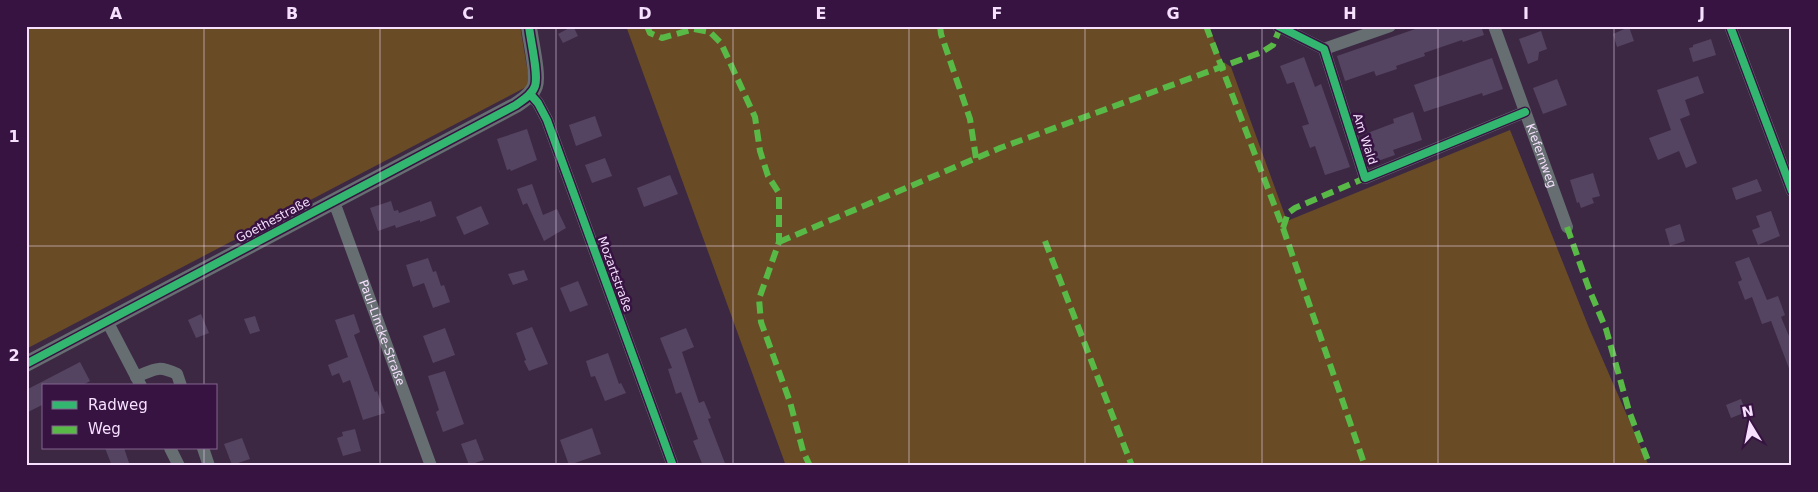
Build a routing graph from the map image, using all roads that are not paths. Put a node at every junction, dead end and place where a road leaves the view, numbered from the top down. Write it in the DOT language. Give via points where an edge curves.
graph roads {
  1 [pos="529,26"];
  2 [pos="1278,26"];
  3 [pos="1390,26"];
  4 [pos="1494,26"];
  5 [pos="1730,26"];
  6 [pos="1324,49"];
  7 [pos="530,94"];
  8 [pos="1525,112"];
  9 [pos="1792,191"];
  10 [pos="332,202"];
  11 [pos="1567,227"];
  12 [pos="107,321"];
  13 [pos="26,364"];
  14 [pos="138,381"];
  15 [pos="180,384"];
  16 [pos="171,450"];
  17 [pos="204,450"];
  18 [pos="179,466"];
  19 [pos="209,466"];
  20 [pos="431,466"];
  21 [pos="673,466"];
  1 -- 7 [label="street" via="536,74 536,85"];
  2 -- 6 [label="street"];
  3 -- 6 [label="street"];
  4 -- 8 [label="street, Kiefernweg"];
  5 -- 9 [label="street"];
  6 -- 8 [label="street, Am Wald" via="1365,178"];
  7 -- 10 [label="street, Goethestraße" via="516,105"];
  7 -- 21 [label="street, Mozartstraße" via="547,120"];
  8 -- 11 [label="street, Kiefernweg"];
  10 -- 12 [label="street, Goethestraße"];
  10 -- 20 [label="street, Paul-Lincke-Straße"];
  12 -- 13 [label="street, Goethestraße"];
  12 -- 14 [label="street"];
  14 -- 15 [label="street" via="153,370 165,368 177,374"];
  16 -- 18 [label="street"];
  17 -- 19 [label="street"];
}
